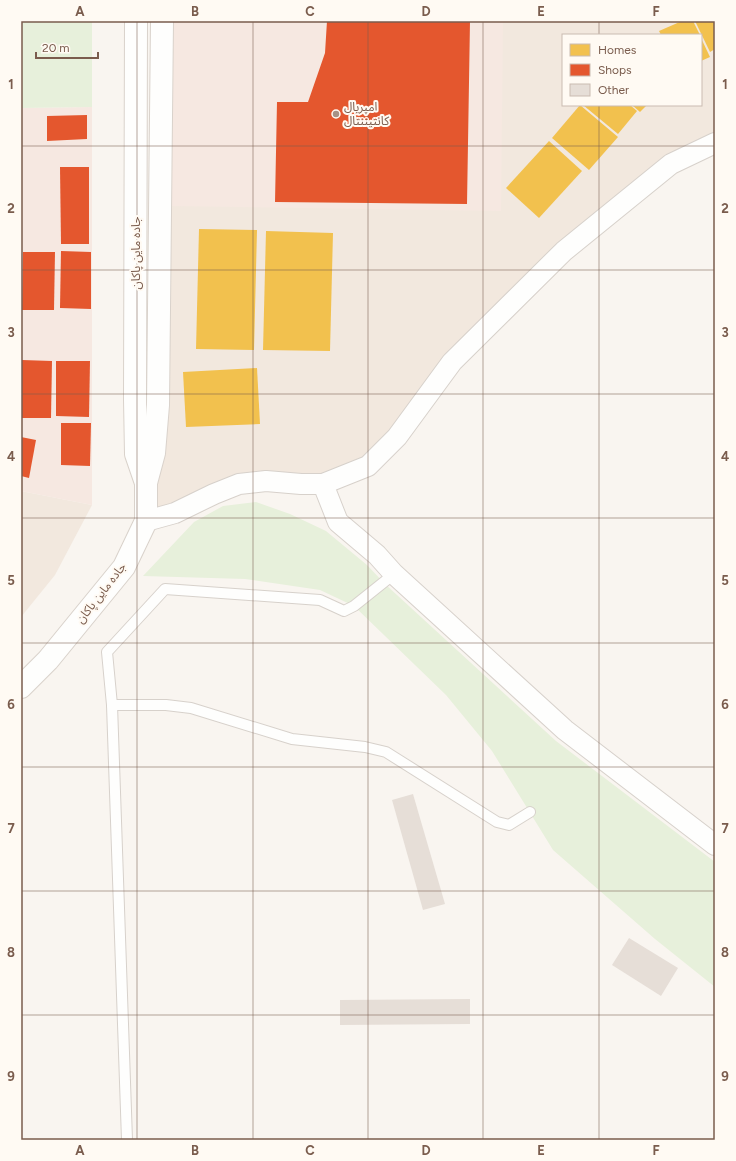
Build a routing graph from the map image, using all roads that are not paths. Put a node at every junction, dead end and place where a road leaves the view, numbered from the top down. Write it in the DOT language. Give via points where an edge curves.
graph roads {
  1 [pos="136,21"];
  2 [pos="162,21"];
  3 [pos="715,143"];
  4 [pos="146,483"];
  5 [pos="323,484"];
  6 [pos="146,521"];
  7 [pos="394,574"];
  8 [pos="21,687"];
  9 [pos="112,705"];
  10 [pos="530,812"];
  11 [pos="715,845"];
  12 [pos="126,1140"];
  1 -- 4 [label="main road, جاده ماین پاکان" via="136,454"];
  2 -- 4 [label="main road, جاده ماین پاکان" via="158,405 154,453"];
  3 -- 5 [label="street" via="670,164 564,251 452,362 397,437 368,466"];
  4 -- 6 [label="main road, جاده ماین پاکان"];
  5 -- 6 [label="street" via="266,481 239,484 175,514"];
  5 -- 7 [label="street" via="338,522 377,555"];
  6 -- 8 [label="main road, جاده ماین پاکان" via="124,567 48,660"];
  7 -- 9 [label="lane" via="354,606 344,610 320,600 165,589 107,652"];
  7 -- 11 [label="street" via="565,730"];
  9 -- 10 [label="lane" via="166,705 191,708 292,739 386,752 497,822 509,825"];
  9 -- 12 [label="lane"];
}
